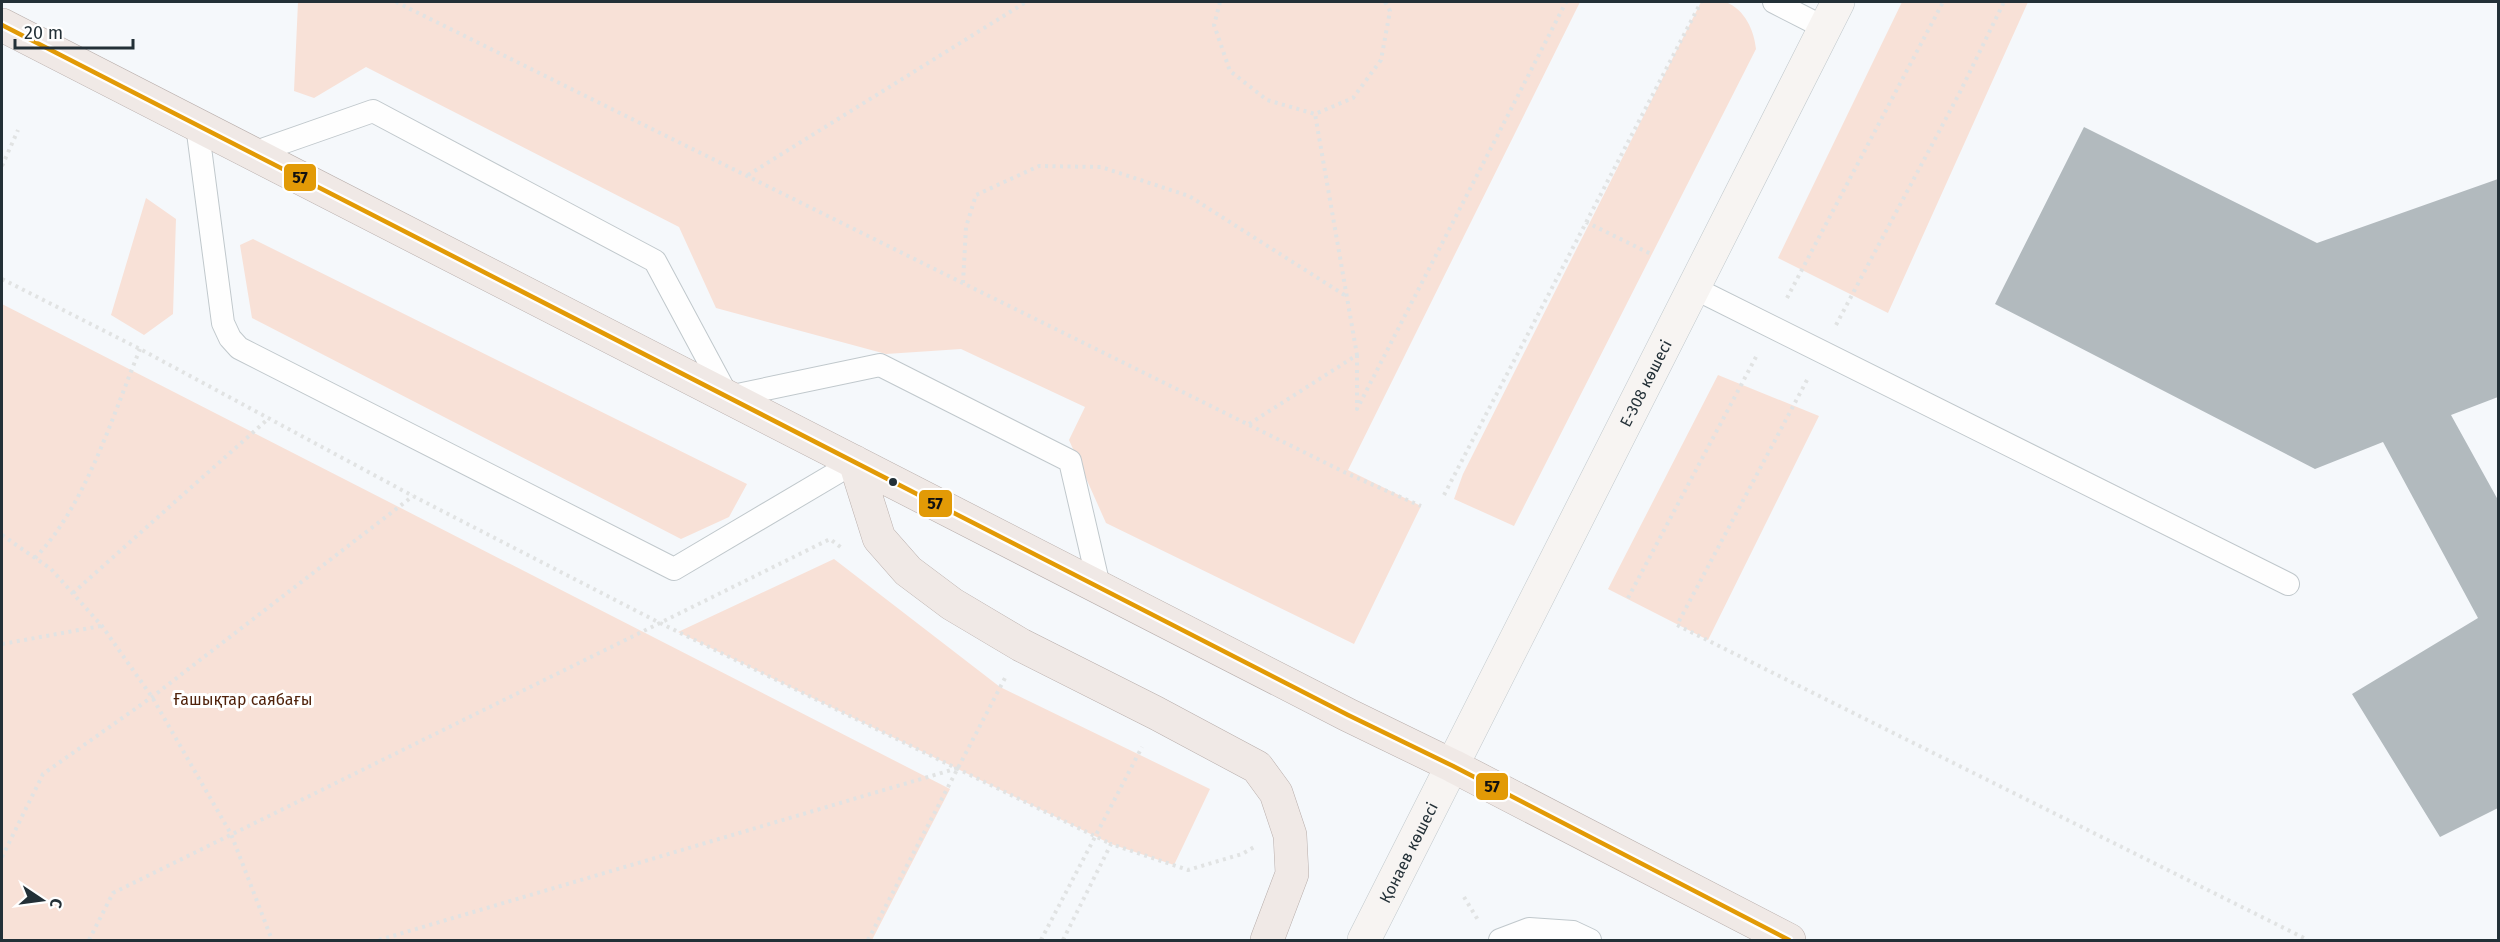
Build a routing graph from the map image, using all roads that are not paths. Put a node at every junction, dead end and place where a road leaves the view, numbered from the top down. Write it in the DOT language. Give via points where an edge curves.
graph roads {
  1 [pos="1774,2"];
  2 [pos="1832,15"];
  3 [pos="2,25"];
  4 [pos="197,125"];
  5 [pos="253,153"];
  6 [pos="1694,288"];
  7 [pos="728,397"];
  8 [pos="855,462"];
  9 [pos="2288,584"];
  10 [pos="1099,586"];
  11 [pos="1453,766"];
  12 [pos="1267,940"];
  13 [pos="1364,940"];
  14 [pos="1500,940"];
  15 [pos="1590,940"];
  16 [pos="1788,940"];
  1 -- 2 [label="lane"];
  2 -- 6 [label="street, Е-308 көшесі"];
  3 -- 4 [label="main road"];
  4 -- 5 [label="main road"];
  4 -- 8 [label="lane" via="223,323 230,338 249,354 674,569"];
  5 -- 7 [label="main road"];
  5 -- 7 [label="lane" via="373,111 655,261"];
  6 -- 9 [label="lane"];
  6 -- 11 [label="street, Е-308 көшесі"];
  7 -- 8 [label="main road"];
  7 -- 10 [label="lane" via="880,364 1070,461"];
  8 -- 10 [label="main road"];
  8 -- 12 [label="main road" via="879,538 908,571 952,604 1021,645 1257,767 1276,793 1290,836 1292,874"];
  10 -- 11 [label="main road"];
  11 -- 13 [label="street, Қонаев көшесі"];
  11 -- 16 [label="main road"];
  14 -- 15 [label="lane" via="1529,929 1573,932"];
}
